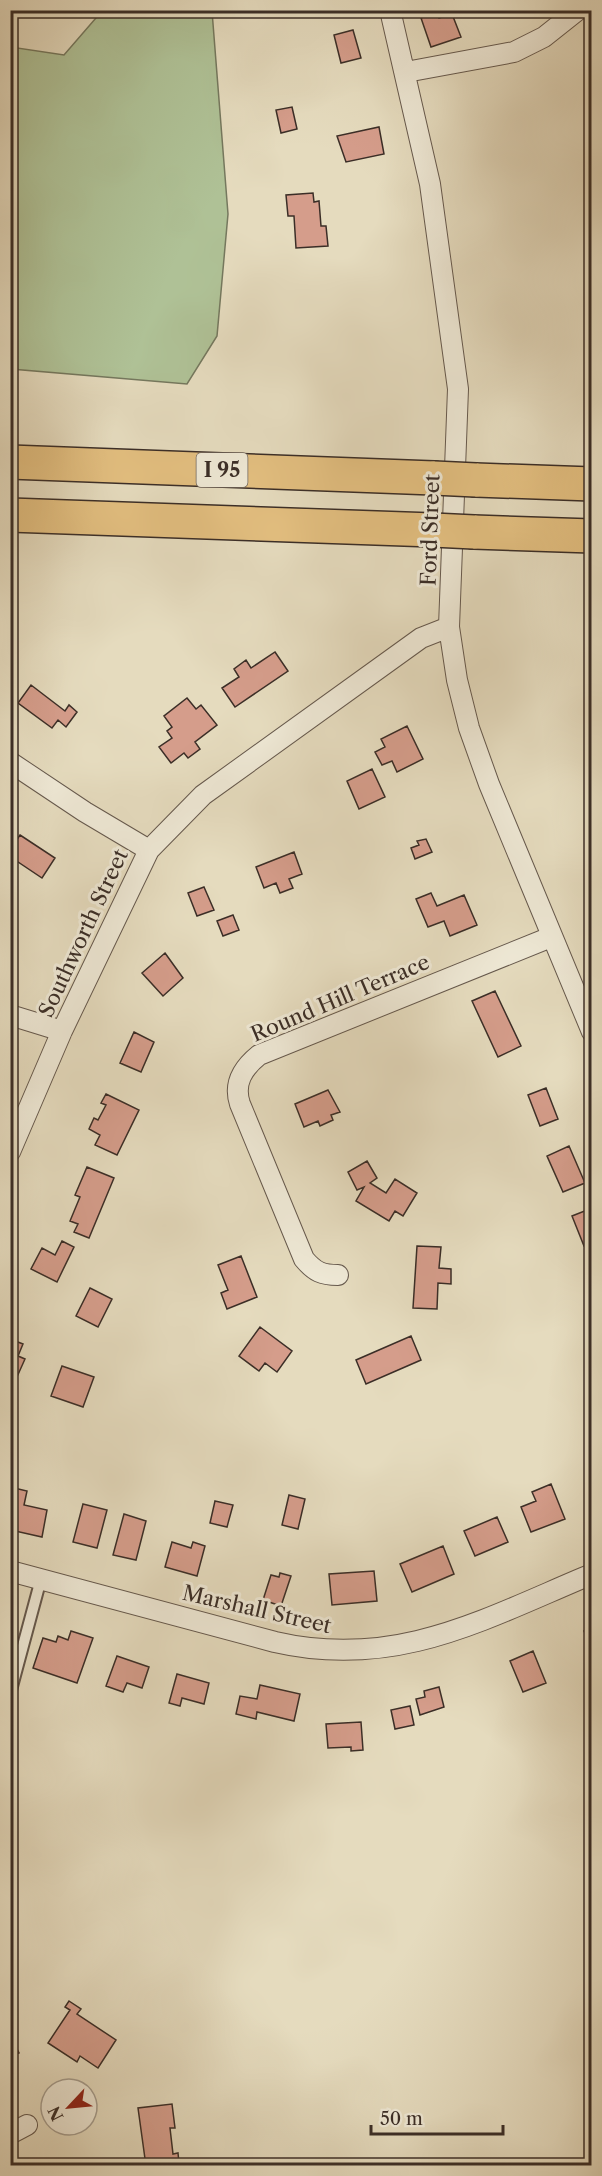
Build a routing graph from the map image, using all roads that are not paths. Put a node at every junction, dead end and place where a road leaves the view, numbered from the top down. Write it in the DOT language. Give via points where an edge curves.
graph roads {
  1 [pos="390,10"];
  2 [pos="578,10"];
  3 [pos="406,72"];
  4 [pos="10,462"];
  5 [pos="591,484"];
  6 [pos="10,515"];
  7 [pos="591,536"];
  8 [pos="449,627"];
  9 [pos="10,762"];
  10 [pos="149,850"];
  11 [pos="551,937"];
  12 [pos="10,1015"];
  13 [pos="62,1031"];
  14 [pos="591,1032"];
  15 [pos="10,1152"];
  16 [pos="338,1275"];
  17 [pos="10,1571"];
  18 [pos="591,1574"];
  19 [pos="41,1579"];
  20 [pos="10,1694"];
  1 -- 3 [label="street, Ford Street"];
  2 -- 3 [label="street" via="544,37 514,52"];
  3 -- 8 [label="street, Ford Street" via="430,184 458,389"];
  4 -- 5 [label="highway, I 95, bridge"];
  6 -- 7 [label="highway, bridge"];
  8 -- 10 [label="street, Southworth Street" via="421,638 203,795"];
  8 -- 11 [label="street, Ford Street" via="469,728"];
  9 -- 10 [label="street"];
  10 -- 13 [label="street, Southworth Street"];
  11 -- 14 [label="street, Ford Street"];
  11 -- 16 [label="street, Round Hill Terrace" via="260,1055 242,1073 237,1085 240,1104 304,1259 322,1275"];
  12 -- 13 [label="street"];
  13 -- 15 [label="street, Southworth Street"];
  17 -- 19 [label="street, Marshall Street"];
  18 -- 19 [label="street, Marshall Street" via="430,1640 336,1652 275,1642"];
  19 -- 20 [label="lane"];
}
